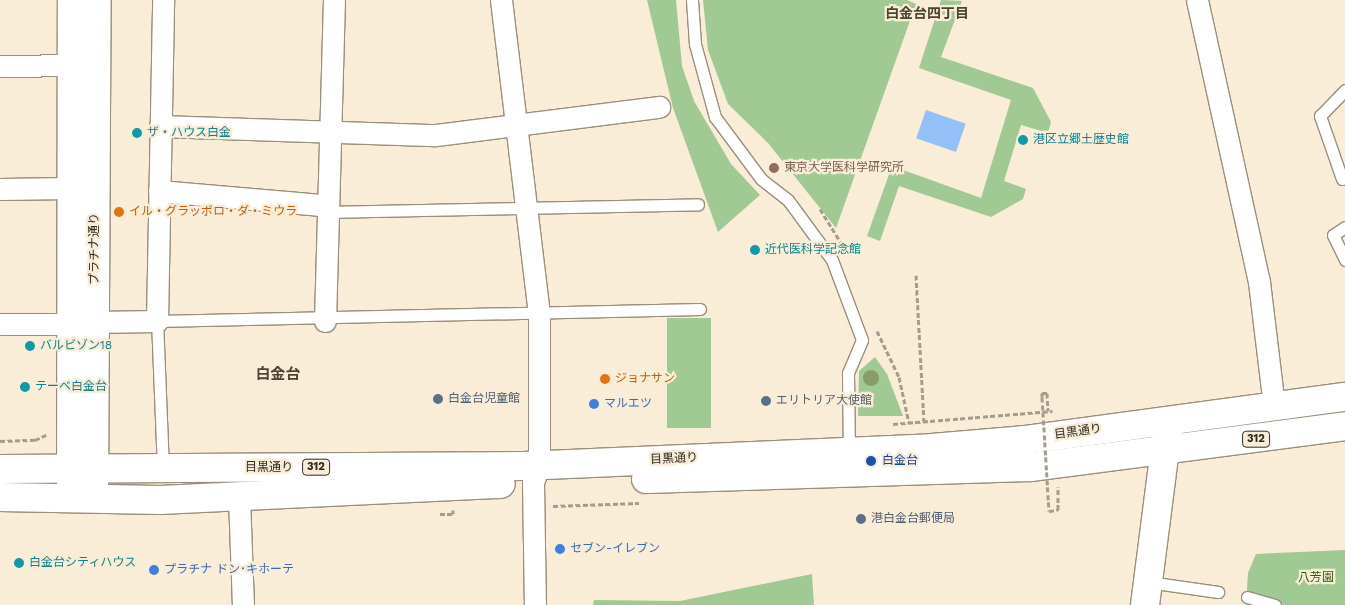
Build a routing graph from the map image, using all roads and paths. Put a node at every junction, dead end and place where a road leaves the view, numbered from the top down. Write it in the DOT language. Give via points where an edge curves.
graph roads {
  1 [pos="72,0"];
  2 [pos="97,0"];
  3 [pos="163,0"];
  4 [pos="334,0"];
  5 [pos="501,0"];
  6 [pos="692,0"];
  7 [pos="1198,0"];
  8 [pos="84,65"];
  9 [pos="0,66"];
  10 [pos="1345,90"];
  11 [pos="659,107"];
  12 [pos="517,123"];
  13 [pos="160,126"];
  14 [pos="332,135"];
  15 [pos="1342,179"];
  16 [pos="70,188"];
  17 [pos="0,189"];
  18 [pos="159,191"];
  19 [pos="698,204"];
  20 [pos="529,208"];
  21 [pos="330,212"];
  22 [pos="1345,226"];
  23 [pos="1345,260"];
  24 [pos="916,275"];
  25 [pos="700,309"];
  26 [pos="539,316"];
  27 [pos="157,321"];
  28 [pos="325,321"];
  29 [pos="82,323"];
  30 [pos="0,324"];
  31 [pos="1345,397"];
  32 [pos="1274,406"];
  33 [pos="1057,410"];
  34 [pos="1048,411"];
  35 [pos="1168,420"];
  36 [pos="924,422"];
  37 [pos="884,425"];
  38 [pos="1345,426"];
  39 [pos="51,428"];
  40 [pos="0,441"];
  41 [pos="1166,450"];
  42 [pos="849,462"];
  43 [pos="82,468"];
  44 [pos="0,469"];
  45 [pos="163,469"];
  46 [pos="536,474"];
  47 [pos="1058,481"];
  48 [pos="0,497"];
  49 [pos="239,497"];
  50 [pos="83,498"];
  51 [pos="453,510"];
  52 [pos="440,514"];
  53 [pos="1218,592"];
  54 [pos="1146,593"];
  55 [pos="1247,597"];
  56 [pos="243,605"];
  57 [pos="535,605"];
  58 [pos="1275,605"];
  1 -- 8 [label="main road, プラチナ通り"];
  2 -- 8 [label="main road, プラチナ通り"];
  3 -- 13 [label="street"];
  4 -- 14 [label="street"];
  5 -- 12 [label="street"];
  6 -- 42 [label="lane" via="695,44 715,116 760,179 788,200 832,260 862,340 848,373"];
  7 -- 32 [label="street" via="1259,282"];
  8 -- 9 [label="street"];
  8 -- 16 [label="main road, プラチナ通り"];
  8 -- 29 [label="main road, プラチナ通り"];
  10 -- 15 [label="lane" via="1320,116"];
  11 -- 12 [label="street"];
  12 -- 14 [label="street" via="436,135"];
  12 -- 20 [label="street"];
  13 -- 14 [label="street"];
  13 -- 18 [label="street"];
  14 -- 21 [label="street"];
  16 -- 17 [label="street"];
  16 -- 29 [label="main road, プラチナ通り"];
  18 -- 21 [label="street" via="321,205"];
  18 -- 27 [label="street"];
  19 -- 20 [label="lane"];
  20 -- 21 [label="lane"];
  20 -- 26 [label="street"];
  21 -- 28 [label="street"];
  22 -- 23 [label="lane" via="1333,235"];
  24 -- 36 [label="path"];
  25 -- 26 [label="lane"];
  26 -- 28 [label="lane"];
  26 -- 46 [label="street"];
  27 -- 28 [label="lane"];
  27 -- 29 [label="street"];
  27 -- 45 [label="lane"];
  29 -- 30 [label="street"];
  29 -- 43 [label="main road, プラチナ通り"];
  31 -- 32 [label="main road, 目黒通り / 312"];
  32 -- 35 [label="main road, 目黒通り / 312"];
  33 -- 34 [label="path"];
  34 -- 36 [label="path"];
  34 -- 47 [label="path, bridge" via="1047,393 1042,393 1050,511 1058,510"];
  35 -- 41 [label="main road"];
  35 -- 42 [label="main road, 目黒通り / 312"];
  36 -- 37 [label="path"];
  38 -- 41 [label="main road, 目黒通り / 312"];
  39 -- 40 [label="path" via="35,440"];
  41 -- 42 [label="main road, 目黒通り / 312" via="1031,467"];
  41 -- 54 [label="main road"];
  42 -- 46 [label="main road, 目黒通り / 312"];
  43 -- 44 [label="main road, 目黒通り / 312"];
  43 -- 45 [label="main road, 目黒通り / 312"];
  43 -- 50 [label="main road, プラチナ通り"];
  45 -- 46 [label="main road, 目黒通り / 312"];
  46 -- 49 [label="main road, 目黒通り / 312"];
  46 -- 57 [label="street"];
  48 -- 50 [label="main road, 目黒通り / 312"];
  49 -- 50 [label="main road, 目黒通り / 312"];
  49 -- 56 [label="street"];
  51 -- 52 [label="path" via="453,514"];
  53 -- 54 [label="lane"];
  55 -- 58 [label="lane"];
}
